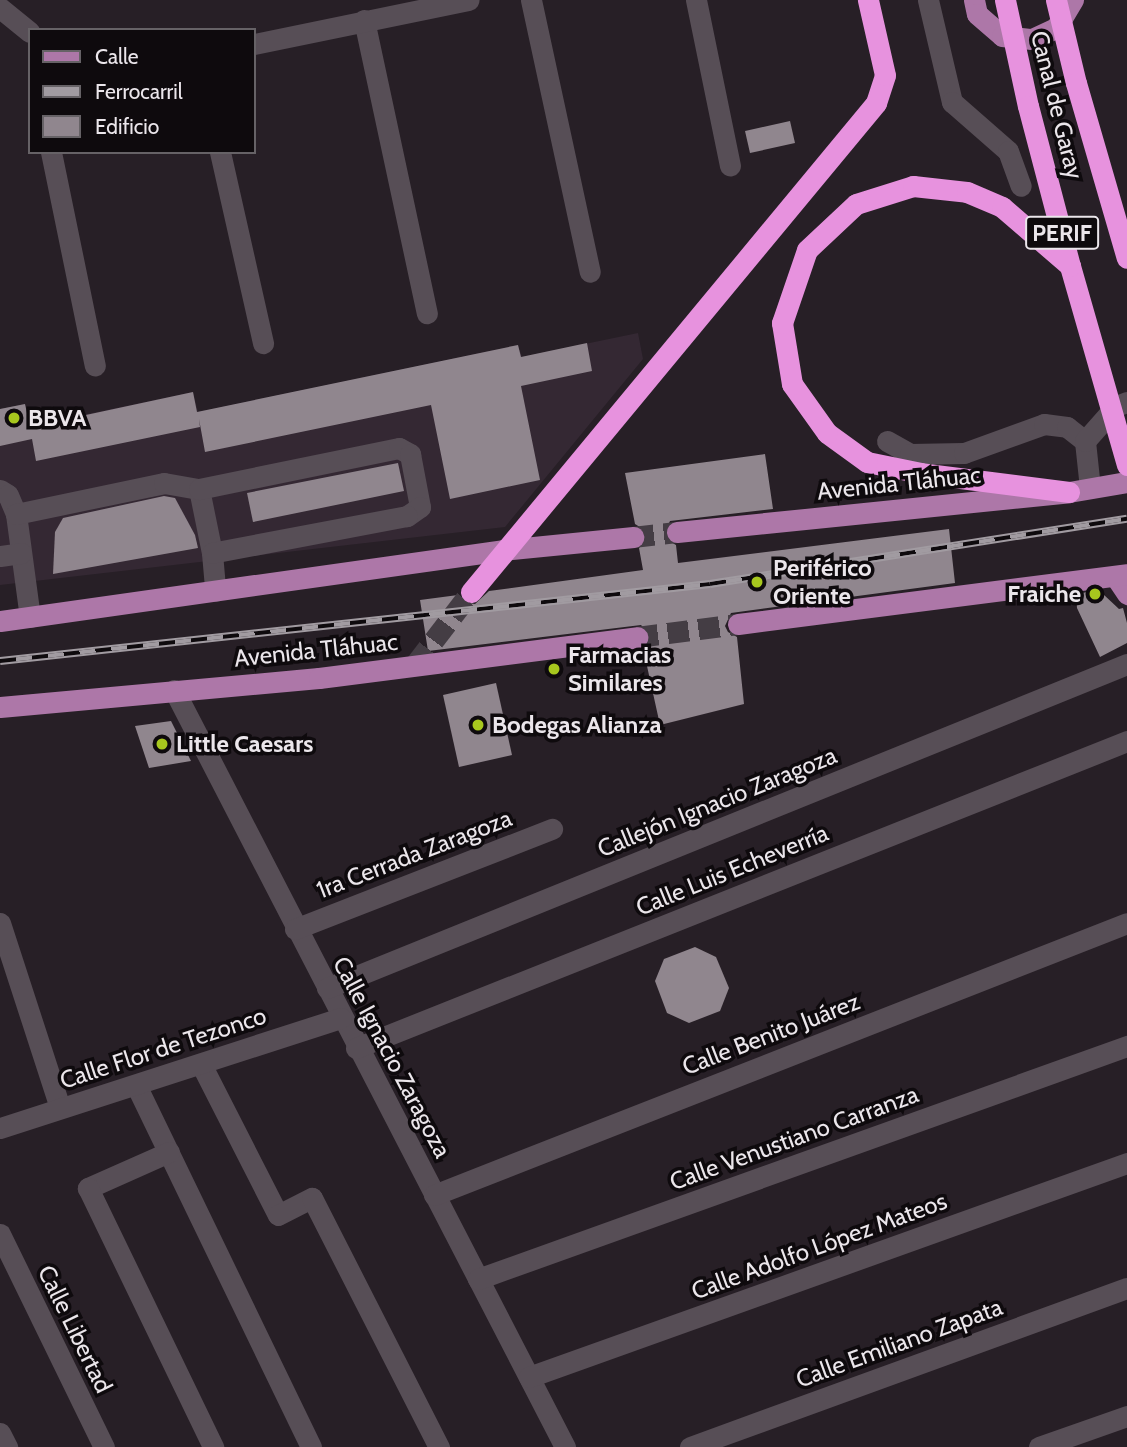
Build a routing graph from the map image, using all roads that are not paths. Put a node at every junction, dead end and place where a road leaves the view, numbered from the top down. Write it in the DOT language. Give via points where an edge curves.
graph roads {
  1 [pos="469,0"];
  2 [pos="531,0"];
  3 [pos="696,0"];
  4 [pos="868,0"];
  5 [pos="928,0"];
  6 [pos="974,0"];
  7 [pos="1005,0"];
  8 [pos="1056,0"];
  9 [pos="1073,0"];
  10 [pos="0,8"];
  11 [pos="365,20"];
  12 [pos="27,30"];
  13 [pos="256,44"];
  14 [pos="51,154"];
  15 [pos="220,154"];
  16 [pos="730,166"];
  17 [pos="1021,186"];
  18 [pos="1127,258"];
  19 [pos="1070,266"];
  20 [pos="590,272"];
  21 [pos="427,313"];
  22 [pos="264,343"];
  23 [pos="95,366"];
  24 [pos="1127,402"];
  25 [pos="887,441"];
  26 [pos="1085,441"];
  27 [pos="1127,465"];
  28 [pos="1127,482"];
  29 [pos="1090,488"];
  30 [pos="199,489"];
  31 [pos="0,490"];
  32 [pos="1069,492"];
  33 [pos="16,514"];
  34 [pos="677,532"];
  35 [pos="633,537"];
  36 [pos="503,550"];
  37 [pos="212,553"];
  38 [pos="10,555"];
  39 [pos="1123,581"];
  40 [pos="215,591"];
  41 [pos="471,592"];
  42 [pos="30,617"];
  43 [pos="0,621"];
  44 [pos="738,624"];
  45 [pos="637,637"];
  46 [pos="1127,664"];
  47 [pos="174,690"];
  48 [pos="0,707"];
  49 [pos="1127,740"];
  50 [pos="552,829"];
  51 [pos="0,923"];
  52 [pos="1127,923"];
  53 [pos="295,929"];
  54 [pos="327,988"];
  55 [pos="341,1018"];
  56 [pos="1127,1046"];
  57 [pos="356,1048"];
  58 [pos="201,1064"];
  59 [pos="136,1085"];
  60 [pos="60,1108"];
  61 [pos="0,1128"];
  62 [pos="169,1152"];
  63 [pos="1127,1163"];
  64 [pos="434,1195"];
  65 [pos="0,1234"];
  66 [pos="478,1279"];
  67 [pos="1127,1288"];
  68 [pos="529,1377"];
  69 [pos="1127,1416"];
  70 [pos="0,1433"];
  71 [pos="7,1447"];
  72 [pos="104,1447"];
  73 [pos="213,1447"];
  74 [pos="311,1447"];
  75 [pos="439,1447"];
  76 [pos="565,1447"];
  77 [pos="690,1447"];
  78 [pos="1039,1447"];
  1 -- 11 [label="street"];
  2 -- 20 [label="street"];
  3 -- 16 [label="street"];
  4 -- 36 [label="highway" via="885,75 876,103"];
  5 -- 17 [label="street" via="952,102 1008,151"];
  6 -- 9 [label="main road" via="977,14 1002,36 1031,39 1056,28"];
  7 -- 19 [label="highway, Canal de Garay / PERIF"];
  8 -- 18 [label="highway, Canal de Garay / PERIF"];
  10 -- 12 [label="street"];
  11 -- 13 [label="street"];
  11 -- 21 [label="street"];
  14 -- 23 [label="street"];
  15 -- 22 [label="street"];
  19 -- 27 [label="highway, Canal de Garay / PERIF"];
  19 -- 32 [label="highway" via="1002,208 967,191 913,186 856,204 807,250 782,323 792,384 827,433 867,462"];
  24 -- 26 [label="street" via="1116,407"];
  25 -- 26 [label="street" via="910,454 964,453 1044,424 1068,427"];
  26 -- 29 [label="street"];
  28 -- 29 [label="main road, Avenida Tláhuac"];
  29 -- 32 [label="main road, Avenida Tláhuac"];
  30 -- 33 [label="street" via="164,483"];
  30 -- 37 [label="street"];
  30 -- 37 [label="street" via="399,448 410,454 420,507 407,516"];
  31 -- 33 [label="street" via="8,495"];
  32 -- 34 [label="main road, Avenida Tláhuac"];
  33 -- 38 [label="street"];
  35 -- 36 [label="main road"];
  36 -- 40 [label="main road"];
  36 -- 41 [label="highway"];
  37 -- 40 [label="street"];
  38 -- 42 [label="street"];
  39 -- 44 [label="main road"];
  40 -- 42 [label="main road"];
  42 -- 43 [label="main road"];
  45 -- 47 [label="main road, Avenida Tláhuac" via="319,678"];
  46 -- 54 [label="street, Callejón Ignacio Zaragoza"];
  47 -- 48 [label="main road, Avenida Tláhuac"];
  47 -- 53 [label="street, Calle Ignacio Zaragoza"];
  49 -- 57 [label="street, Calle Luis Echeverría"];
  50 -- 53 [label="street, 1ra Cerrada Zaragoza"];
  51 -- 60 [label="street"];
  52 -- 64 [label="street, Calle Benito Juárez"];
  53 -- 54 [label="street, Calle Ignacio Zaragoza"];
  54 -- 55 [label="street, Calle Ignacio Zaragoza"];
  55 -- 57 [label="street, Calle Ignacio Zaragoza"];
  55 -- 58 [label="street, Calle Flor de Tezonco"];
  56 -- 66 [label="street, Calle Venustiano Carranza"];
  57 -- 64 [label="street, Calle Ignacio Zaragoza"];
  58 -- 59 [label="street, Calle Flor de Tezonco"];
  58 -- 75 [label="street" via="278,1215 312,1198"];
  59 -- 60 [label="street, Calle Flor de Tezonco"];
  59 -- 62 [label="street"];
  60 -- 61 [label="street, Calle Flor de Tezonco"];
  62 -- 73 [label="street" via="88,1188"];
  62 -- 74 [label="street"];
  63 -- 68 [label="street, Calle Adolfo López Mateos"];
  64 -- 66 [label="street, Calle Ignacio Zaragoza"];
  65 -- 72 [label="street, Calle Libertad"];
  66 -- 68 [label="street, Calle Ignacio Zaragoza"];
  67 -- 77 [label="street, Calle Emiliano Zapata"];
  68 -- 76 [label="street, Calle Ignacio Zaragoza"];
  69 -- 78 [label="street"];
  70 -- 71 [label="street"];
}
